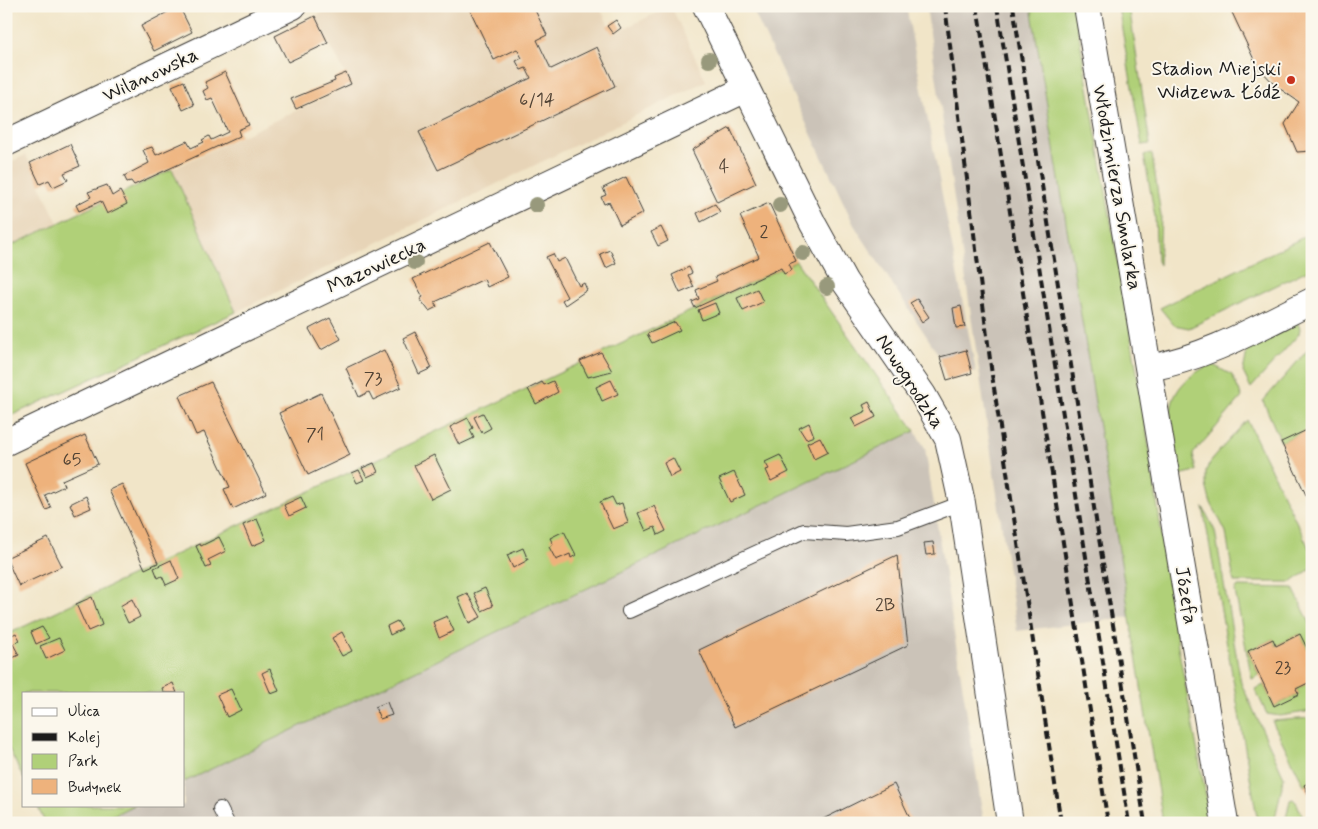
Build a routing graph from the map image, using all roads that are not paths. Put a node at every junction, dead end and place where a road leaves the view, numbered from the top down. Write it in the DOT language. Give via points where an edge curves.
graph roads {
  1 [pos="293,6"];
  2 [pos="706,6"];
  3 [pos="1087,6"];
  4 [pos="746,89"];
  5 [pos="6,143"];
  6 [pos="1312,301"];
  7 [pos="1149,368"];
  8 [pos="6,442"];
  9 [pos="962,504"];
  10 [pos="629,611"];
  11 [pos="220,809"];
  12 [pos="227,823"];
  13 [pos="1010,823"];
  14 [pos="1226,823"];
  1 -- 5 [label="street, Wilanowska"];
  2 -- 4 [label="street, Nowogrodzka"];
  3 -- 7 [label="street, Włodzimierza Smolarka"];
  4 -- 8 [label="street, Mazowiecka"];
  4 -- 9 [label="street, Nowogrodzka" via="812,224 845,282 924,395 948,439"];
  6 -- 7 [label="street" via="1212,350"];
  7 -- 14 [label="street, Józefa"];
  9 -- 10 [label="lane" via="898,527 846,534 804,532"];
  9 -- 13 [label="street, Nowogrodzka"];
  11 -- 12 [label="lane"];
}
